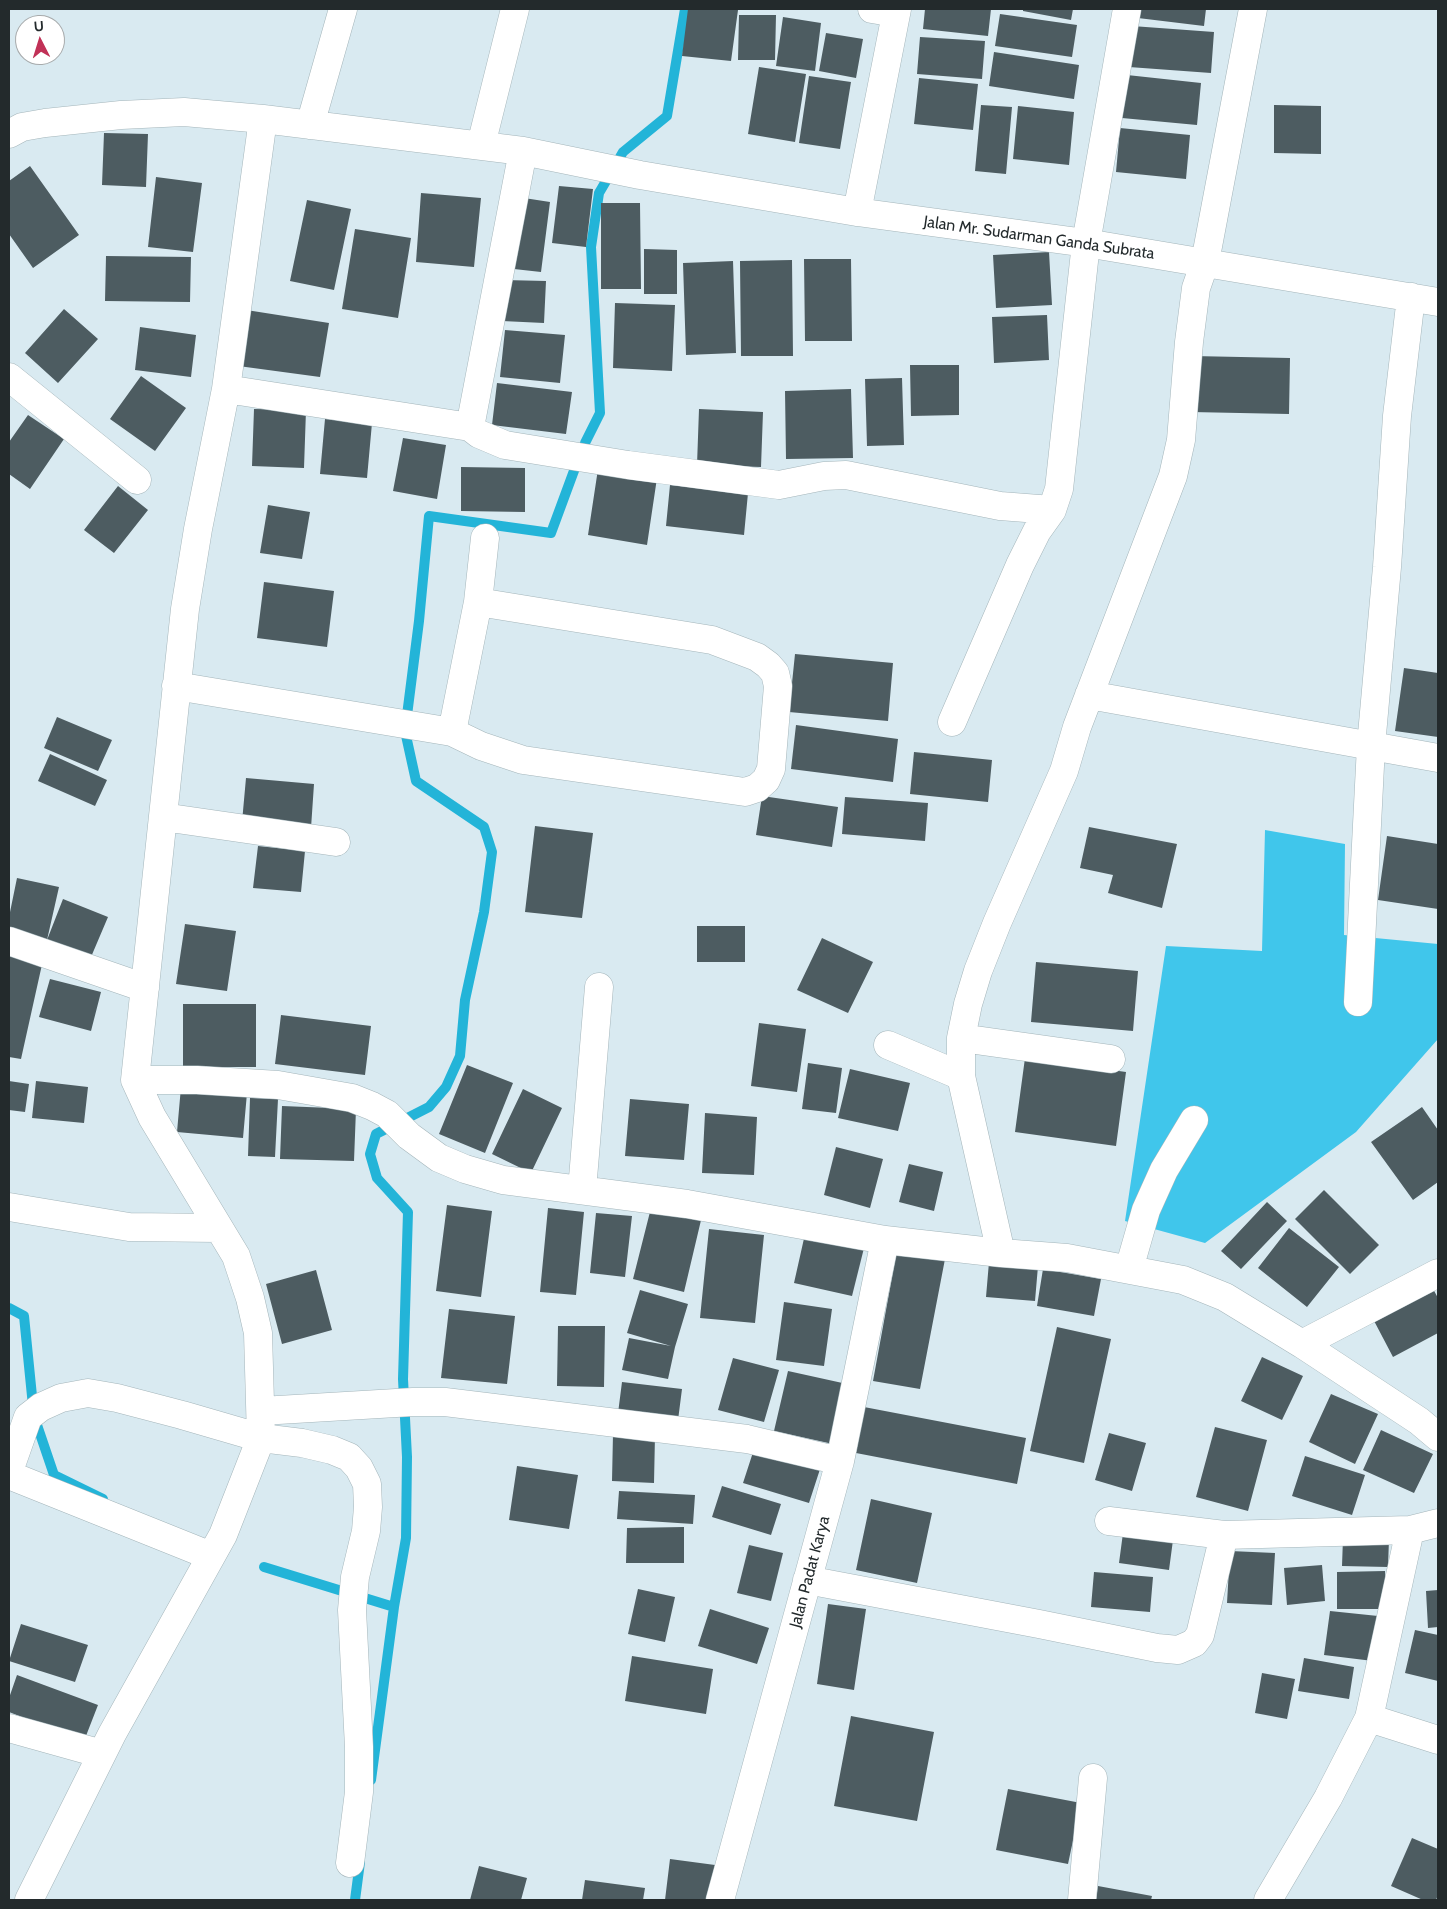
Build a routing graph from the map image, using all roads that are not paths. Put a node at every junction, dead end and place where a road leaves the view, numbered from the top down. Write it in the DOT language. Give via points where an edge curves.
graph roads {
  1 [pos="342,9"];
  2 [pos="515,9"];
  3 [pos="1127,9"];
  4 [pos="1253,9"];
  5 [pos="889,10"];
  6 [pos="263,119"];
  7 [pos="310,125"];
  8 [pos="9,134"];
  9 [pos="481,145"];
  10 [pos="524,151"];
  11 [pos="857,212"];
  12 [pos="1086,243"];
  13 [pos="1205,262"];
  14 [pos="1411,297"];
  15 [pos="1438,302"];
  16 [pos="9,377"];
  17 [pos="226,389"];
  18 [pos="470,427"];
  19 [pos="137,480"];
  20 [pos="1052,510"];
  21 [pos="485,538"];
  22 [pos="478,602"];
  23 [pos="176,686"];
  24 [pos="1089,695"];
  25 [pos="952,722"];
  26 [pos="440,729"];
  27 [pos="1371,746"];
  28 [pos="1438,758"];
  29 [pos="163,817"];
  30 [pos="336,842"];
  31 [pos="9,941"];
  32 [pos="599,987"];
  33 [pos="145,988"];
  34 [pos="1358,1002"];
  35 [pos="961,1038"];
  36 [pos="888,1045"];
  37 [pos="1111,1059"];
  38 [pos="961,1076"];
  39 [pos="135,1080"];
  40 [pos="1194,1120"];
  41 [pos="582,1190"];
  42 [pos="9,1207"];
  43 [pos="218,1228"];
  44 [pos="884,1240"];
  45 [pos="1001,1253"];
  46 [pos="1129,1269"];
  47 [pos="1438,1272"];
  48 [pos="1302,1344"];
  49 [pos="260,1411"];
  50 [pos="1438,1437"];
  51 [pos="261,1438"];
  52 [pos="840,1461"];
  53 [pos="9,1471"];
  54 [pos="9,1475"];
  55 [pos="1109,1521"];
  56 [pos="1438,1523"];
  57 [pos="1410,1530"];
  58 [pos="1224,1534"];
  59 [pos="211,1556"];
  60 [pos="807,1580"];
  61 [pos="1369,1718"];
  62 [pos="9,1728"];
  63 [pos="1438,1740"];
  64 [pos="102,1754"];
  65 [pos="1093,1778"];
  66 [pos="350,1863"];
  67 [pos="30,1900"];
  68 [pos="720,1900"];
  69 [pos="1082,1900"];
  70 [pos="1268,1900"];
  1 -- 7 [label="street"];
  2 -- 9 [label="street"];
  3 -- 12 [label="street"];
  4 -- 13 [label="street"];
  5 -- 11 [label="street"];
  6 -- 7 [label="street, Jalan Mr. Sudarman Ganda Subrata"];
  6 -- 8 [label="street, Jalan Mr. Sudarman Ganda Subrata" via="184,112 121,115 45,122 22,127"];
  6 -- 17 [label="street"];
  7 -- 9 [label="street, Jalan Mr. Sudarman Ganda Subrata"];
  9 -- 10 [label="street, Jalan Mr. Sudarman Ganda Subrata"];
  10 -- 11 [label="street, Jalan Mr. Sudarman Ganda Subrata" via="640,175"];
  10 -- 18 [label="street"];
  11 -- 12 [label="street, Jalan Mr. Sudarman Ganda Subrata"];
  12 -- 13 [label="street, Jalan Mr. Sudarman Ganda Subrata"];
  12 -- 20 [label="street" via="1059,489"];
  13 -- 14 [label="street, Jalan Mr. Sudarman Ganda Subrata"];
  13 -- 24 [label="street" via="1192,312 1181,440 1173,476"];
  14 -- 15 [label="street, Jalan Mr. Sudarman Ganda Subrata"];
  14 -- 27 [label="street" via="1397,416"];
  16 -- 19 [label="street"];
  17 -- 18 [label="street"];
  17 -- 23 [label="street" via="185,609"];
  18 -- 20 [label="street" via="505,445 628,465 779,485 846,475 1000,506"];
  20 -- 25 [label="street" via="1020,566"];
  21 -- 22 [label="street"];
  22 -- 26 [label="street"];
  22 -- 26 [label="street" via="712,640 757,657 775,673 778,686 771,769 757,788 744,792 522,760"];
  23 -- 26 [label="street"];
  23 -- 29 [label="street"];
  24 -- 27 [label="street"];
  24 -- 35 [label="street" via="1064,771 978,971"];
  27 -- 28 [label="street"];
  27 -- 34 [label="street"];
  29 -- 30 [label="street"];
  29 -- 33 [label="street"];
  31 -- 33 [label="street"];
  32 -- 41 [label="street"];
  33 -- 39 [label="street"];
  35 -- 37 [label="street"];
  35 -- 38 [label="street"];
  36 -- 38 [label="street"];
  38 -- 45 [label="street"];
  39 -- 41 [label="street" via="278,1085 352,1098 387,1114 409,1136 439,1158 465,1169 503,1180"];
  39 -- 43 [label="street" via="152,1117"];
  40 -- 46 [label="street" via="1164,1170 1146,1210"];
  41 -- 44 [label="street" via="687,1204"];
  42 -- 43 [label="street" via="129,1227"];
  43 -- 49 [label="street" via="236,1256 250,1298 258,1333"];
  44 -- 45 [label="street"];
  44 -- 52 [label="street, Jalan Padat Karya"];
  45 -- 46 [label="street" via="1067,1258"];
  46 -- 48 [label="street" via="1183,1280 1225,1297"];
  47 -- 48 [label="street"];
  48 -- 50 [label="street"];
  49 -- 51 [label="street"];
  49 -- 52 [label="street" via="445,1402 747,1439"];
  51 -- 53 [label="street" via="88,1393 60,1398 35,1412"];
  51 -- 59 [label="street" via="223,1535"];
  51 -- 66 [label="street" via="332,1450 349,1458 359,1468 366,1484 366,1531 355,1577 352,1610 359,1792"];
  52 -- 60 [label="street, Jalan Padat Karya"];
  54 -- 59 [label="street"];
  55 -- 58 [label="street"];
  56 -- 57 [label="street"];
  57 -- 58 [label="street"];
  57 -- 61 [label="street"];
  58 -- 60 [label="street" via="1200,1635 1194,1644 1178,1650"];
  59 -- 64 [label="street"];
  60 -- 68 [label="street, Jalan Padat Karya"];
  61 -- 63 [label="street"];
  61 -- 70 [label="street" via="1328,1798"];
  62 -- 64 [label="street"];
  64 -- 67 [label="street"];
  65 -- 69 [label="street"];
}
